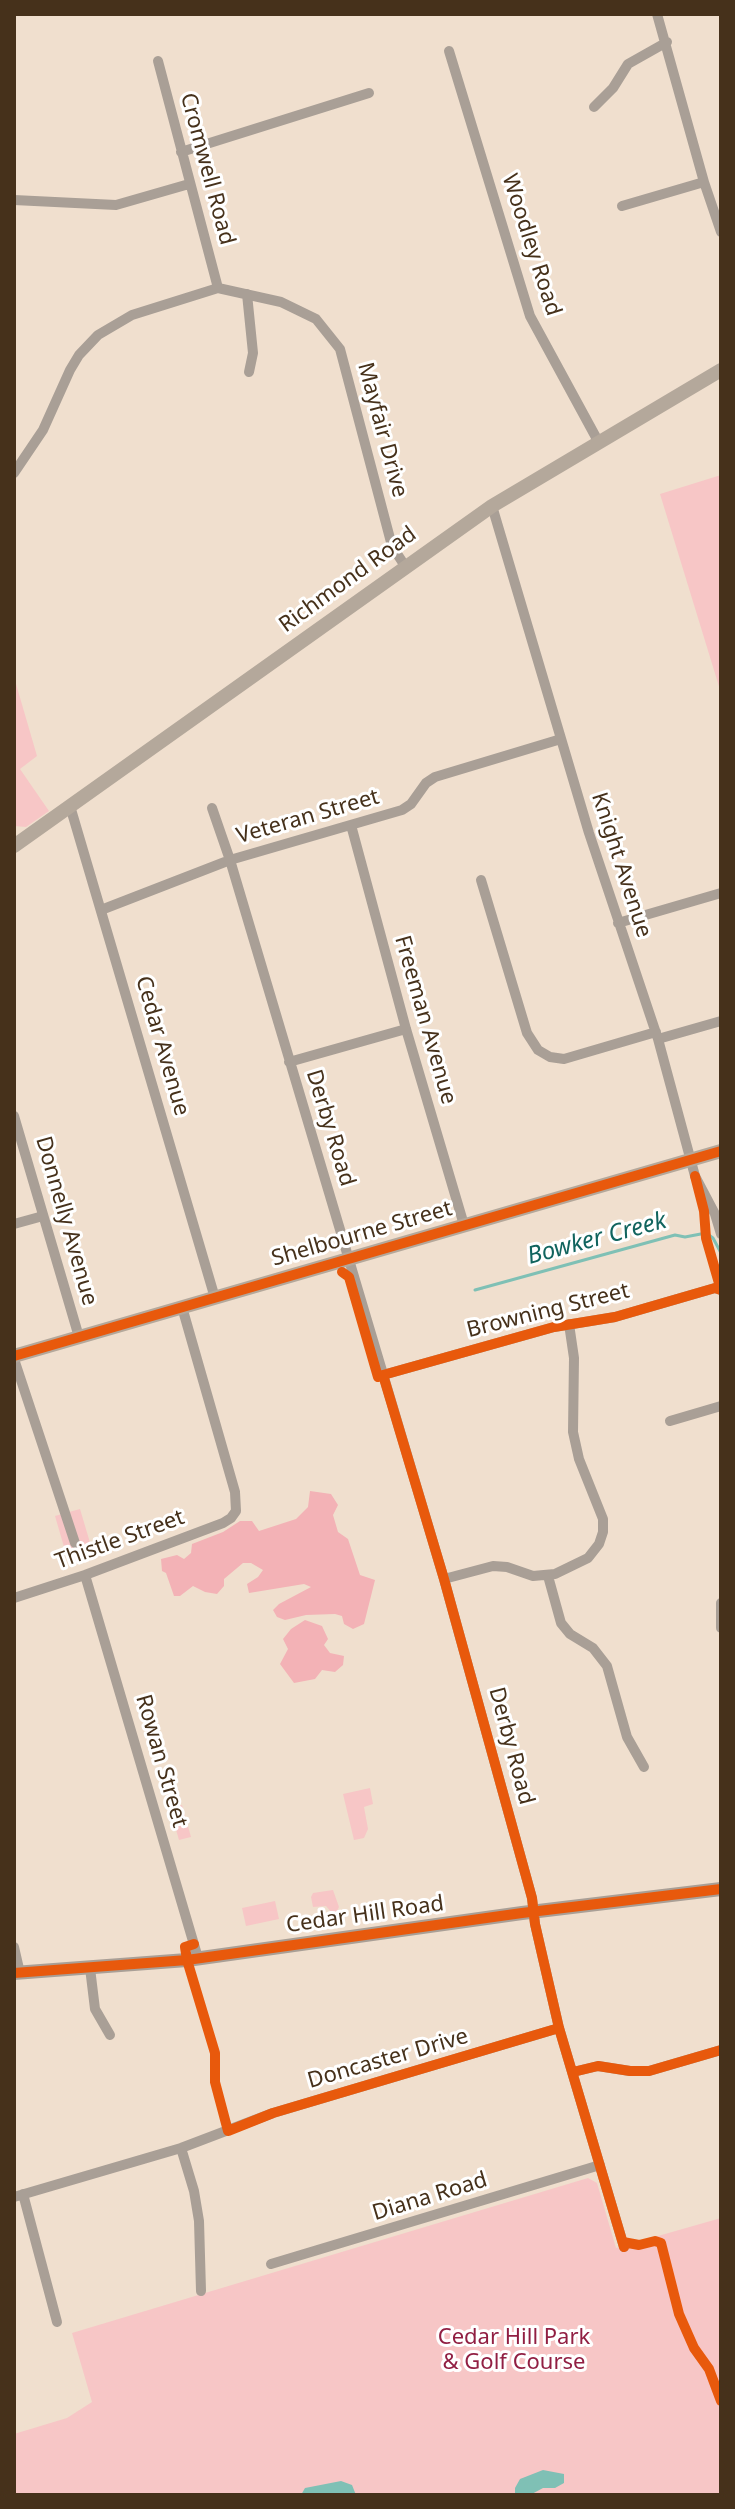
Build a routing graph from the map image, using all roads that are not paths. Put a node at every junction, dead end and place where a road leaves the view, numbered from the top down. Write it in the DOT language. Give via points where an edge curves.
graph roads {
  1 [pos="657,14"];
  2 [pos="667,42"];
  3 [pos="449,51"];
  4 [pos="158,61"];
  5 [pos="369,93"];
  6 [pos="594,107"];
  7 [pos="181,152"];
  8 [pos="704,182"];
  9 [pos="189,184"];
  10 [pos="14,200"];
  11 [pos="622,206"];
  12 [pos="721,232"];
  13 [pos="218,288"];
  14 [pos="247,294"];
  15 [pos="721,370"];
  16 [pos="249,372"];
  17 [pos="598,441"];
  18 [pos="14,473"];
  19 [pos="492,506"];
  20 [pos="405,566"];
  21 [pos="561,739"];
  22 [pos="70,806"];
  23 [pos="212,808"];
  24 [pos="351,825"];
  25 [pos="14,846"];
  26 [pos="230,860"];
  27 [pos="481,880"];
  28 [pos="721,893"];
  29 [pos="101,910"];
  30 [pos="618,923"];
  31 [pos="721,1021"];
  32 [pos="406,1029"];
  33 [pos="657,1036"];
  34 [pos="289,1062"];
  35 [pos="14,1116"];
  36 [pos="721,1151"];
  37 [pos="691,1159"];
  38 [pos="43,1216"];
  39 [pos="14,1224"];
  40 [pos="464,1225"];
  41 [pos="721,1234"];
  42 [pos="348,1259"];
  43 [pos="721,1290"];
  44 [pos="215,1298"];
  45 [pos="182,1307"];
  46 [pos="569,1324"];
  47 [pos="79,1337"];
  48 [pos="14,1358"];
  49 [pos="383,1375"];
  50 [pos="721,1406"];
  51 [pos="670,1421"];
  52 [pos="75,1543"];
  53 [pos="85,1575"];
  54 [pos="548,1576"];
  55 [pos="444,1579"];
  56 [pos="14,1598"];
  57 [pos="721,1603"];
  58 [pos="721,1628"];
  59 [pos="644,1767"];
  60 [pos="721,1889"];
  61 [pos="533,1911"];
  62 [pos="14,1947"];
  63 [pos="198,1958"];
  64 [pos="90,1968"];
  65 [pos="17,1973"];
  66 [pos="559,2028"];
  67 [pos="110,2035"];
  68 [pos="721,2050"];
  69 [pos="573,2072"];
  70 [pos="181,2148"];
  71 [pos="600,2165"];
  72 [pos="18,2196"];
  73 [pos="624,2247"];
  74 [pos="271,2264"];
  75 [pos="201,2291"];
  76 [pos="57,2322"];
  1 -- 2 [label="street"];
  2 -- 6 [label="street" via="628,64"];
  2 -- 8 [label="street"];
  3 -- 17 [label="street, Woodley Road" via="530,316"];
  4 -- 7 [label="street, Cromwell Road"];
  5 -- 7 [label="street"];
  7 -- 9 [label="street, Cromwell Road"];
  8 -- 11 [label="street"];
  8 -- 12 [label="street"];
  9 -- 10 [label="street" via="116,205"];
  9 -- 13 [label="street, Cromwell Road"];
  13 -- 14 [label="street, Mayfair Drive"];
  13 -- 18 [label="street, Mayfair Drive" via="132,315 98,335 79,355 43,430"];
  14 -- 16 [label="street" via="253,353"];
  14 -- 20 [label="street, Mayfair Drive" via="281,302 316,319 340,349 392,546"];
  15 -- 17 [label="main road, Richmond Road"];
  17 -- 19 [label="main road, Richmond Road"];
  19 -- 20 [label="main road, Richmond Road"];
  19 -- 21 [label="street, Knight Avenue"];
  20 -- 22 [label="main road, Richmond Road"];
  21 -- 24 [label="street, Veteran Street" via="435,777 407,807"];
  21 -- 30 [label="street, Knight Avenue"];
  22 -- 25 [label="main road, Richmond Road"];
  22 -- 29 [label="street, Cedar Avenue"];
  23 -- 26 [label="street, Derby Road"];
  24 -- 26 [label="street, Veteran Street"];
  24 -- 32 [label="street, Freeman Avenue"];
  26 -- 29 [label="street, Veteran Street"];
  26 -- 34 [label="street, Derby Road"];
  27 -- 33 [label="street" via="527,1033 538,1050 571,1058"];
  28 -- 30 [label="street"];
  29 -- 44 [label="street, Cedar Avenue"];
  30 -- 33 [label="street, Knight Avenue"];
  31 -- 33 [label="street"];
  32 -- 34 [label="street"];
  32 -- 40 [label="street, Freeman Avenue"];
  33 -- 37 [label="street, Knight Avenue"];
  34 -- 42 [label="street, Derby Road"];
  35 -- 38 [label="street, Donnelly Avenue"];
  36 -- 37 [label="main road, Shelbourne Street"];
  37 -- 40 [label="main road, Shelbourne Street"];
  37 -- 41 [label="street, Knight Avenue"];
  38 -- 39 [label="street"];
  38 -- 47 [label="street, Donnelly Avenue"];
  40 -- 42 [label="main road, Shelbourne Street"];
  42 -- 44 [label="main road, Shelbourne Street"];
  42 -- 49 [label="street, Derby Road"];
  43 -- 46 [label="street, Browning Street"];
  44 -- 45 [label="main road, Shelbourne Street"];
  45 -- 47 [label="main road, Shelbourne Street"];
  45 -- 53 [label="street, Thistle Street" via="236,1511 223,1523"];
  46 -- 49 [label="street, Browning Street"];
  46 -- 54 [label="street" via="576,1446 601,1512 603,1532 588,1558"];
  47 -- 48 [label="main road, Shelbourne Street"];
  48 -- 52 [label="street"];
  49 -- 55 [label="street, Derby Road"];
  50 -- 51 [label="street"];
  53 -- 56 [label="street, Thistle Street"];
  53 -- 63 [label="street, Rowan Street"];
  54 -- 55 [label="street" via="493,1566"];
  54 -- 59 [label="street" via="561,1623 607,1666 627,1737"];
  55 -- 61 [label="street, Derby Road"];
  57 -- 58 [label="street"];
  60 -- 61 [label="street, Cedar Hill Road"];
  61 -- 63 [label="street, Cedar Hill Road"];
  61 -- 66 [label="street, Derby Road"];
  62 -- 65 [label="street"];
  63 -- 64 [label="street, Cedar Hill Road"];
  64 -- 65 [label="street, Cedar Hill Road"];
  64 -- 67 [label="street" via="95,2009"];
  66 -- 69 [label="street, Derby Road"];
  66 -- 70 [label="street, Doncaster Drive" via="273,2113"];
  68 -- 69 [label="street" via="649,2071 598,2066"];
  69 -- 71 [label="street, Derby Road"];
  70 -- 72 [label="street, Doncaster Drive"];
  70 -- 75 [label="street" via="199,2221"];
  71 -- 73 [label="street, Derby Road"];
  71 -- 74 [label="street, Diana Road"];
  72 -- 76 [label="street"];
}
